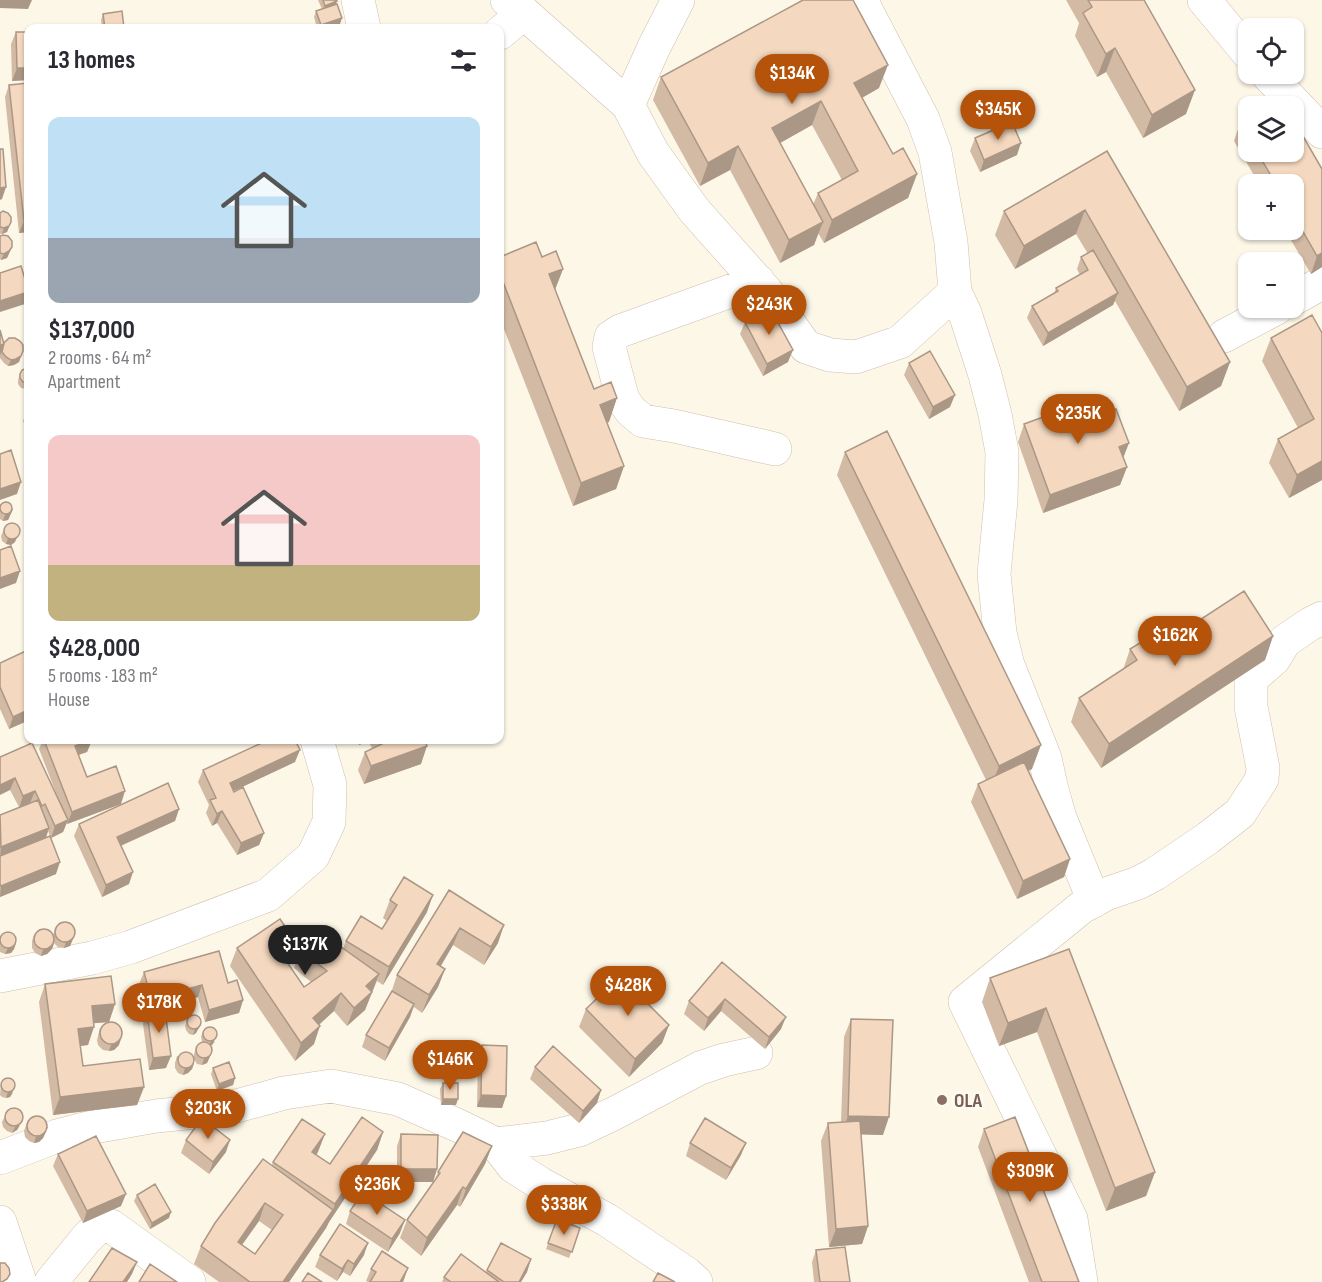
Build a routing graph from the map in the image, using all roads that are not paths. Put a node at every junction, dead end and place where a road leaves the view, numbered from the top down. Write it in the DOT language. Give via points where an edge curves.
graph roads {
  1 [pos="358,0"];
  2 [pos="678,0"];
  3 [pos="861,0"];
  4 [pos="1204,0"];
  5 [pos="510,15"];
  6 [pos="362,24"];
  7 [pos="1238,41"];
  8 [pos="1276,84"];
  9 [pos="628,105"];
  10 [pos="1322,132"];
  11 [pos="758,281"];
  12 [pos="1322,283"];
  13 [pos="955,292"];
  14 [pos="1304,293"];
  15 [pos="1258,318"];
  16 [pos="1224,336"];
  17 [pos="776,449"];
  18 [pos="1322,618"];
  19 [pos="318,744"];
  20 [pos="1094,901"];
  21 [pos="0,976"];
  22 [pos="756,1053"];
  23 [pos="496,1144"];
  24 [pos="0,1158"];
  25 [pos="0,1222"];
  26 [pos="20,1282"];
  27 [pos="51,1282"];
  28 [pos="189,1282"];
  29 [pos="696,1282"];
  30 [pos="1081,1282"];
  1 -- 6 [label="street"];
  2 -- 9 [label="street"];
  3 -- 13 [label="street" via="923,119 935,152 951,242"];
  4 -- 7 [label="street"];
  5 -- 9 [label="street"];
  8 -- 10 [label="street"];
  9 -- 11 [label="street" via="653,153 694,210"];
  11 -- 13 [label="street" via="806,346 830,355 856,357 900,342"];
  11 -- 17 [label="street" via="620,331 611,337 609,347 623,400 643,421"];
  12 -- 14 [label="street"];
  13 -- 20 [label="street" via="985,375 1002,452 994,574 1000,633 1008,665 1045,758 1060,818"];
  15 -- 16 [label="street"];
  18 -- 20 [label="street" via="1286,641 1274,659 1251,679 1251,707 1263,768 1262,779 1240,813 1155,874"];
  19 -- 21 [label="street" via="330,785 329,822 314,856 268,895 131,947"];
  20 -- 30 [label="street" via="965,1002 1071,1219"];
  22 -- 23 [label="street" via="700,1068 579,1130"];
  23 -- 24 [label="street" via="398,1099 331,1086 226,1109 88,1128"];
  23 -- 29 [label="street" via="513,1166 607,1220"];
  25 -- 26 [label="street"];
  27 -- 28 [label="street" via="101,1224 111,1226"];
}
